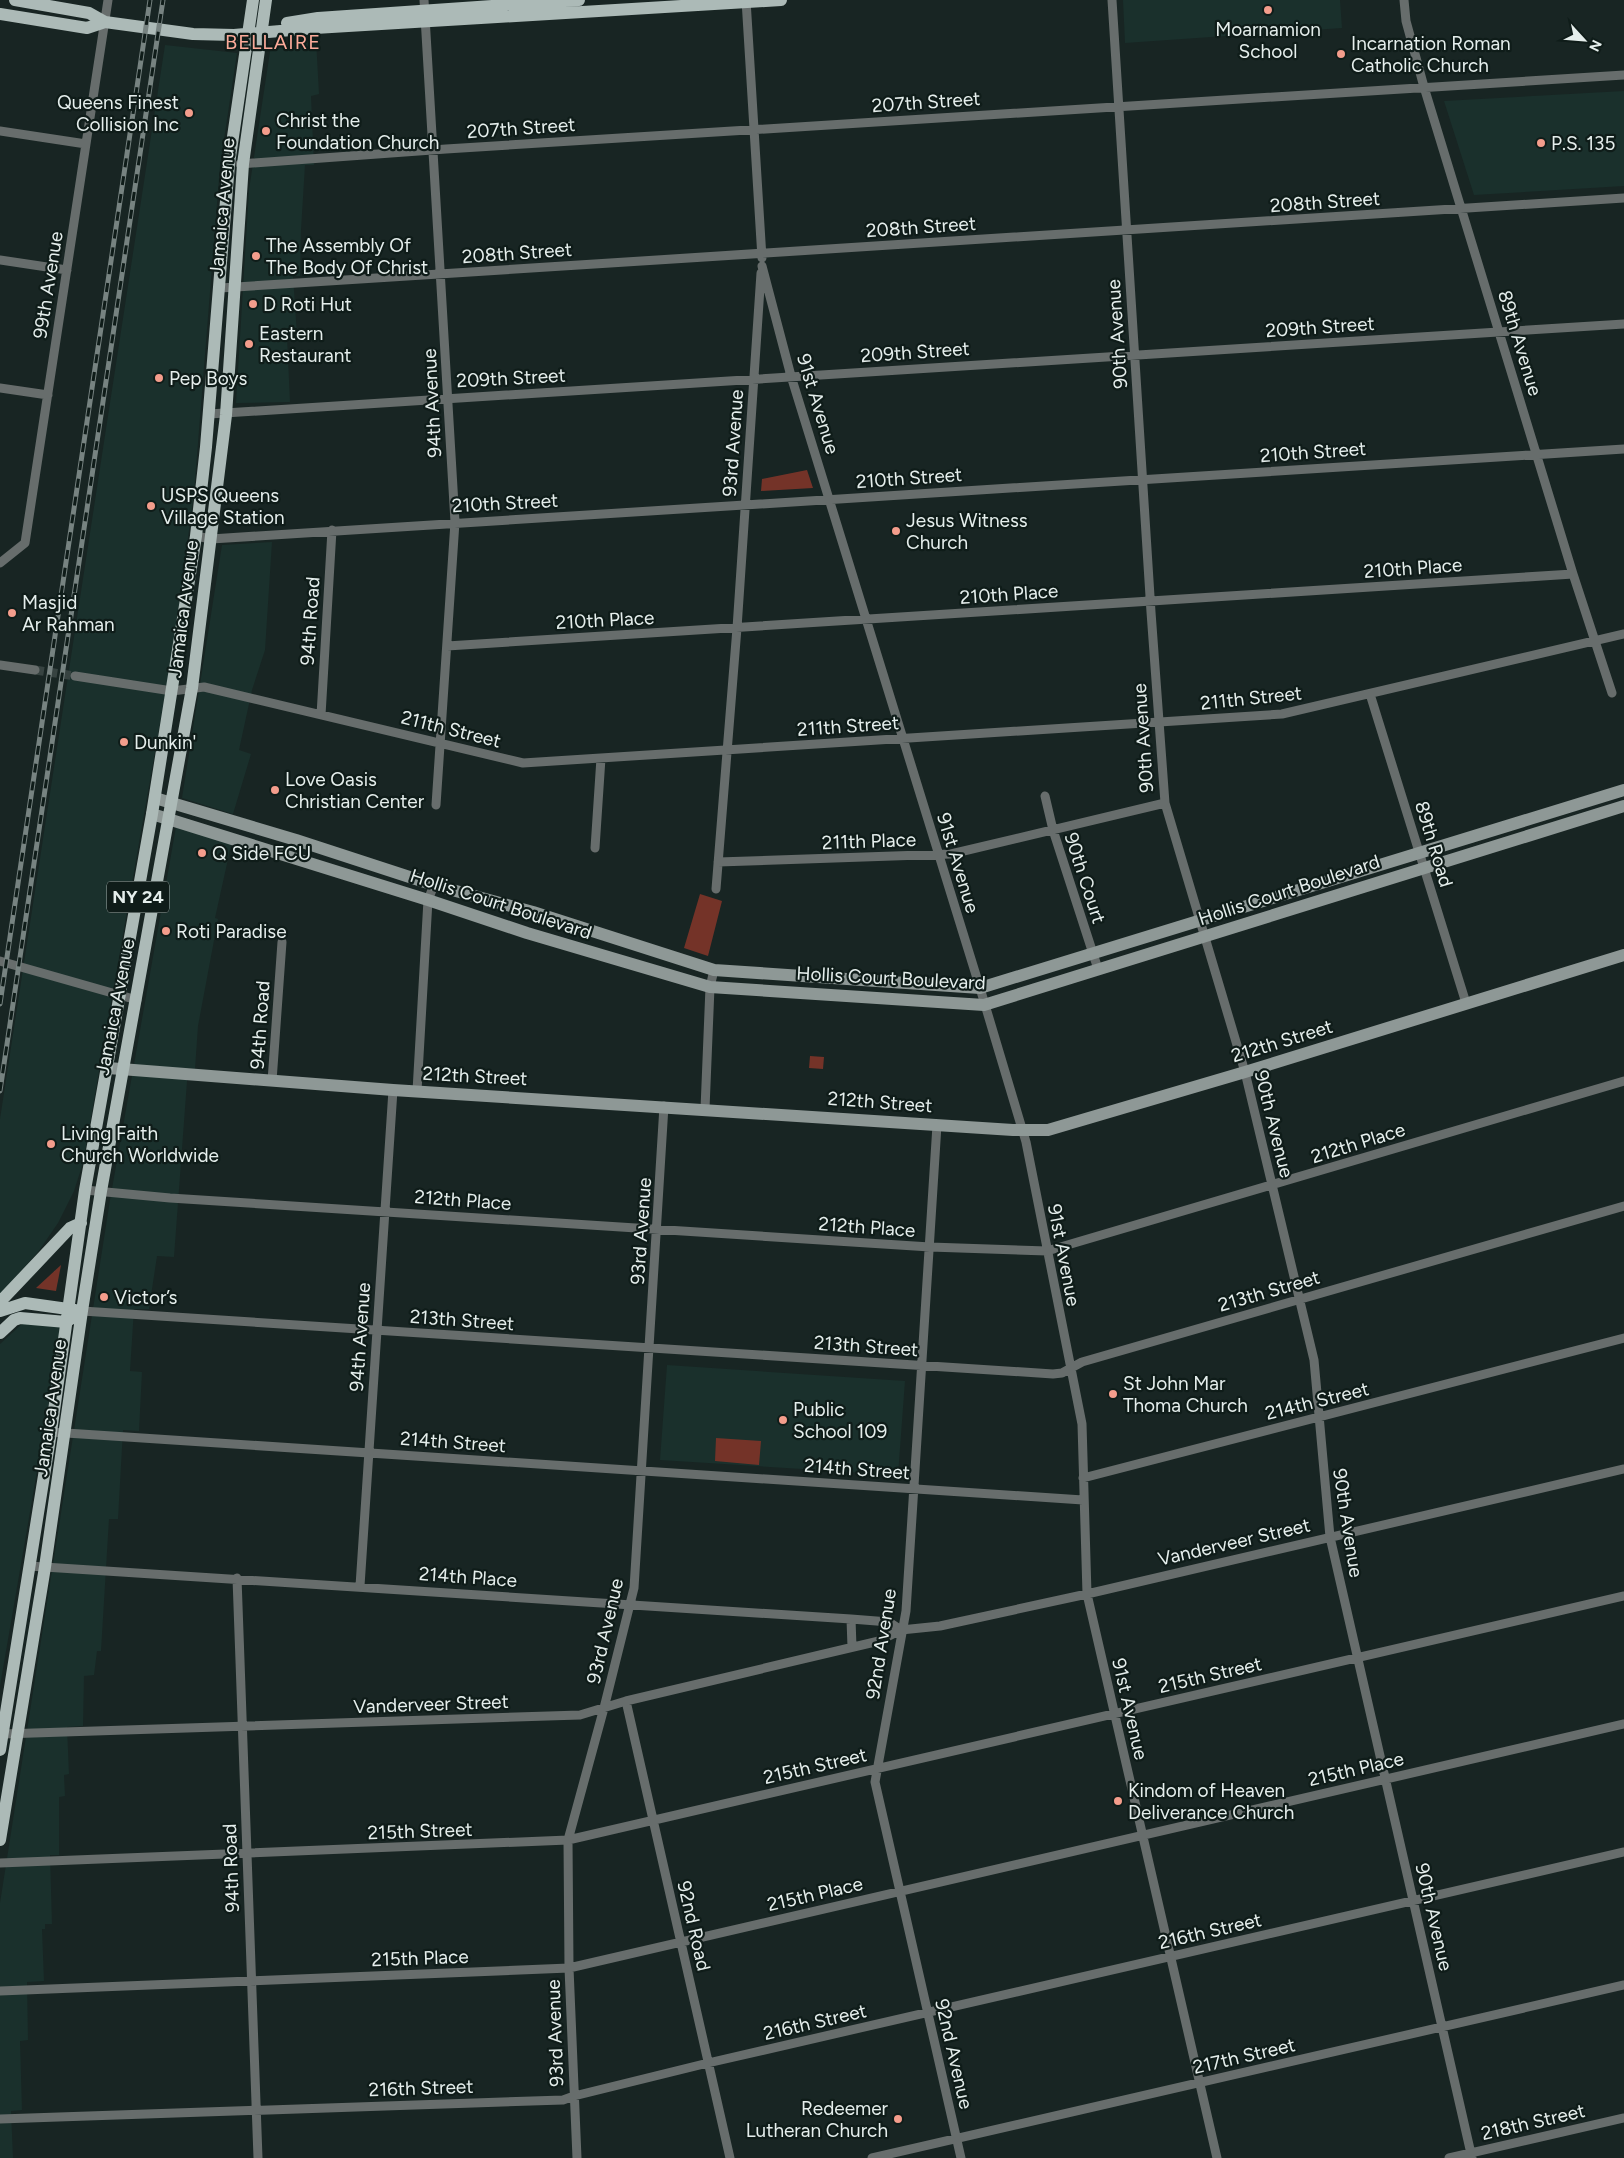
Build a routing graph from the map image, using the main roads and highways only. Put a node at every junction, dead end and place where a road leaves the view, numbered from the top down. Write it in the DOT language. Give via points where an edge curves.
graph roads {
  1 [pos="15,0"];
  2 [pos="253,0"];
  3 [pos="266,0"];
  4 [pos="579,0"];
  5 [pos="781,0"];
  6 [pos="746,1"];
  7 [pos="425,11"];
  8 [pos="0,14"];
  9 [pos="105,22"];
  10 [pos="262,32"];
  11 [pos="248,34"];
  12 [pos="1624,790"];
  13 [pos="155,798"];
  14 [pos="172,803"];
  15 [pos="1624,806"];
  16 [pos="1563,809"];
  17 [pos="152,814"];
  18 [pos="168,820"];
  19 [pos="1569,823"];
  20 [pos="1501,828"];
  21 [pos="296,840"];
  22 [pos="1507,842"];
  23 [pos="291,859"];
  24 [pos="367,862"];
  25 [pos="1343,878"];
  26 [pos="362,880"];
  27 [pos="1349,890"];
  28 [pos="1277,898"];
  29 [pos="1281,911"];
  30 [pos="533,912"];
  31 [pos="527,933"];
  32 [pos="625,942"];
  33 [pos="1624,955"];
  34 [pos="622,961"];
  35 [pos="804,976"];
  36 [pos="898,982"];
  37 [pos="804,993"];
  38 [pos="897,999"];
  39 [pos="108,1068"];
  40 [pos="123,1069"];
  41 [pos="81,1223"];
  42 [pos="0,1302"];
  43 [pos="68,1308"];
  44 [pos="0,1311"];
  45 [pos="82,1311"];
  46 [pos="66,1322"];
  47 [pos="0,1333"];
  48 [pos="0,1750"];
  49 [pos="0,1840"];
  1 -- 9 [label="main road" via="89,13"];
  2 -- 11 [label="main road, Jamaica Avenue"];
  3 -- 10 [label="main road, Jamaica Avenue"];
  4 -- 7 [label="main road"];
  5 -- 6 [label="main road"];
  6 -- 7 [label="main road"];
  7 -- 10 [label="main road" via="318,18 286,23"];
  8 -- 9 [label="main road" via="87,28"];
  9 -- 11 [label="main road" via="193,34"];
  10 -- 11 [label="main road"];
  10 -- 14 [label="main road, Jamaica Avenue" via="243,164 226,415 192,688"];
  11 -- 13 [label="main road, Jamaica Avenue" via="229,164 196,536"];
  12 -- 16 [label="main road, Hollis Court Boulevard"];
  13 -- 14 [label="main road, Hollis Court Boulevard"];
  13 -- 17 [label="main road, Jamaica Avenue / NY 24"];
  14 -- 18 [label="main road, Jamaica Avenue"];
  14 -- 21 [label="main road, Hollis Court Boulevard"];
  15 -- 19 [label="main road, Hollis Court Boulevard"];
  16 -- 19 [label="main road"];
  16 -- 20 [label="main road, Hollis Court Boulevard"];
  17 -- 18 [label="main road, Hollis Court Boulevard"];
  17 -- 39 [label="main road, Jamaica Avenue / NY 24"];
  18 -- 23 [label="main road, Hollis Court Boulevard"];
  18 -- 40 [label="main road, Jamaica Avenue"];
  19 -- 22 [label="main road, Hollis Court Boulevard"];
  20 -- 22 [label="main road"];
  20 -- 25 [label="main road, Hollis Court Boulevard"];
  21 -- 23 [label="main road"];
  21 -- 24 [label="main road, Hollis Court Boulevard"];
  22 -- 27 [label="main road, Hollis Court Boulevard"];
  23 -- 26 [label="main road, Hollis Court Boulevard"];
  24 -- 26 [label="main road"];
  24 -- 30 [label="main road, Hollis Court Boulevard" via="434,885"];
  25 -- 27 [label="main road"];
  25 -- 28 [label="main road, Hollis Court Boulevard"];
  26 -- 31 [label="main road, Hollis Court Boulevard"];
  27 -- 29 [label="main road, Hollis Court Boulevard"];
  28 -- 29 [label="main road"];
  28 -- 36 [label="main road, Hollis Court Boulevard" via="980,988"];
  29 -- 38 [label="main road, Hollis Court Boulevard" via="1204,938 984,1005"];
  30 -- 31 [label="main road"];
  30 -- 32 [label="main road, Hollis Court Boulevard"];
  31 -- 34 [label="main road, Hollis Court Boulevard"];
  32 -- 34 [label="main road"];
  32 -- 35 [label="main road, Hollis Court Boulevard" via="714,970"];
  33 -- 40 [label="main road, 212th Street" via="1048,1130 393,1090"];
  34 -- 37 [label="main road, Hollis Court Boulevard" via="710,987"];
  35 -- 36 [label="main road, Hollis Court Boulevard"];
  35 -- 37 [label="main road"];
  36 -- 38 [label="main road"];
  37 -- 38 [label="main road, Hollis Court Boulevard"];
  39 -- 40 [label="main road, 212th Street"];
  39 -- 41 [label="main road, Jamaica Avenue / NY 24"];
  40 -- 45 [label="main road, Jamaica Avenue"];
  41 -- 42 [label="main road" via="70,1228"];
  41 -- 43 [label="main road, Jamaica Avenue"];
  43 -- 44 [label="main road" via="25,1303"];
  43 -- 45 [label="main road"];
  43 -- 46 [label="main road, Jamaica Avenue"];
  45 -- 46 [label="main road"];
  45 -- 49 [label="main road, Jamaica Avenue" via="45,1567"];
  46 -- 47 [label="main road" via="16,1318"];
  46 -- 48 [label="main road, Jamaica Avenue"];
}
